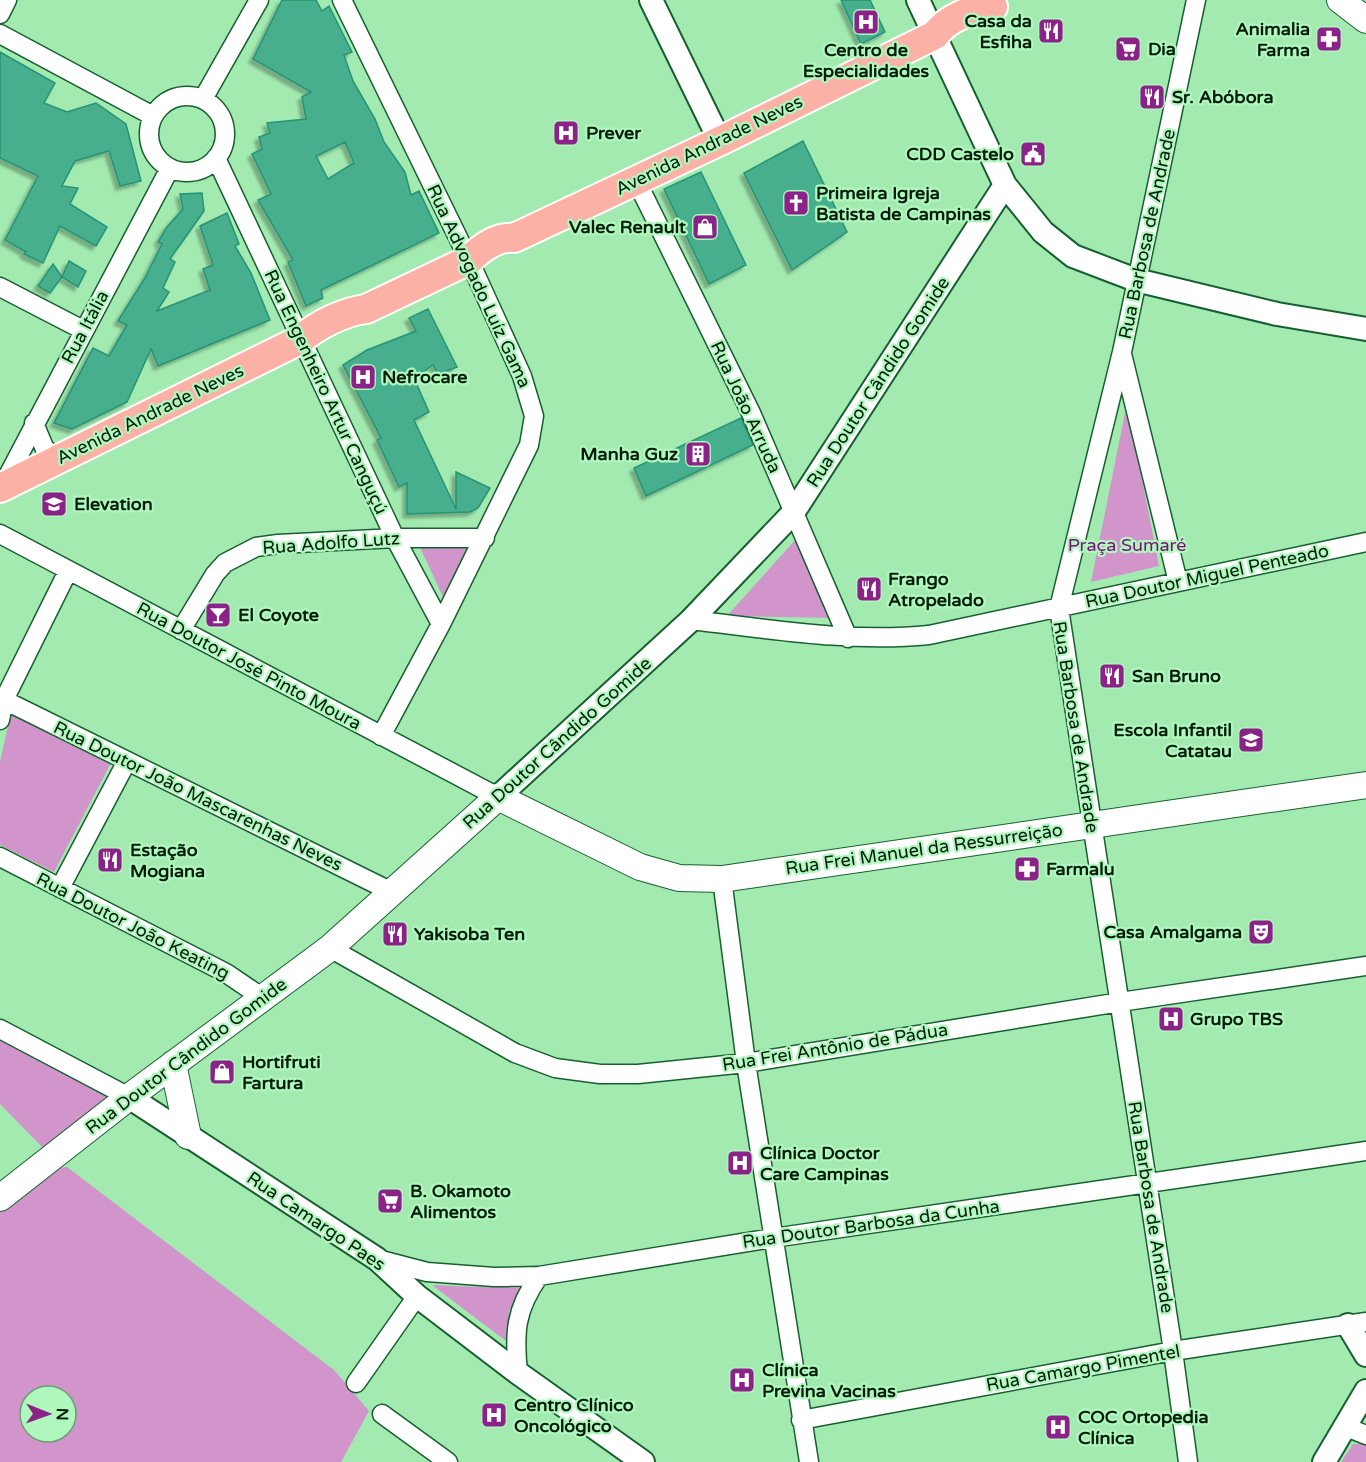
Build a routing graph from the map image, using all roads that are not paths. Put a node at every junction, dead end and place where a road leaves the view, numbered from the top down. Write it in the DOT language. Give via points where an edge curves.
graph roads {
  1 [pos="7,0"];
  2 [pos="259,0"];
  3 [pos="342,0"];
  4 [pos="651,0"];
  5 [pos="918,0"];
  6 [pos="1196,0"];
  7 [pos="1340,0"];
  8 [pos="1001,4"];
  9 [pos="0,14"];
  10 [pos="1366,20"];
  11 [pos="0,34"];
  12 [pos="935,35"];
  13 [pos="203,99"];
  14 [pos="153,116"];
  15 [pos="720,141"];
  16 [pos="216,158"];
  17 [pos="170,168"];
  18 [pos="636,180"];
  19 [pos="1005,185"];
  20 [pos="470,260"];
  21 [pos="1136,280"];
  22 [pos="0,287"];
  23 [pos="1366,329"];
  24 [pos="83,330"];
  25 [pos="300,340"];
  26 [pos="1122,352"];
  27 [pos="34,423"];
  28 [pos="57,461"];
  29 [pos="1,487"];
  30 [pos="793,513"];
  31 [pos="0,534"];
  32 [pos="395,538"];
  33 [pos="485,538"];
  34 [pos="1366,542"];
  35 [pos="68,571"];
  36 [pos="1178,582"];
  37 [pos="1059,609"];
  38 [pos="691,620"];
  39 [pos="441,624"];
  40 [pos="181,630"];
  41 [pos="848,638"];
  42 [pos="4,700"];
  43 [pos="0,720"];
  44 [pos="381,735"];
  45 [pos="127,760"];
  46 [pos="1366,785"];
  47 [pos="498,797"];
  48 [pos="1091,825"];
  49 [pos="0,857"];
  50 [pos="722,879"];
  51 [pos="60,888"];
  52 [pos="392,892"];
  53 [pos="330,948"];
  54 [pos="1366,966"];
  55 [pos="263,998"];
  56 [pos="1120,1002"];
  57 [pos="0,1029"];
  58 [pos="746,1063"];
  59 [pos="173,1064"];
  60 [pos="129,1097"];
  61 [pos="188,1136"];
  62 [pos="1366,1151"];
  63 [pos="1147,1184"];
  64 [pos="0,1198"];
  65 [pos="773,1238"];
  66 [pos="377,1258"];
  67 [pos="539,1276"];
  68 [pos="417,1296"];
  69 [pos="1357,1324"];
  70 [pos="1173,1351"];
  71 [pos="1366,1355"];
  72 [pos="518,1373"];
  73 [pos="356,1383"];
  74 [pos="1366,1391"];
  75 [pos="382,1414"];
  76 [pos="801,1420"];
  77 [pos="1356,1431"];
  78 [pos="448,1462"];
  79 [pos="643,1462"];
  80 [pos="808,1462"];
  81 [pos="1188,1462"];
  82 [pos="1324,1462"];
  1 -- 9 [label="street"];
  2 -- 13 [label="street"];
  3 -- 20 [label="street, Rua Advogado Luíz Gama"];
  4 -- 15 [label="street"];
  5 -- 12 [label="street"];
  6 -- 21 [label="street, Rua Barbosa de Andrade"];
  7 -- 10 [label="main road"];
  8 -- 12 [label="main road, Avenida Andrade Neves" via="957,32"];
  11 -- 14 [label="street"];
  12 -- 15 [label="main road, Avenida Andrade Neves"];
  12 -- 19 [label="street"];
  13 -- 14 [label="street" via="180,96 160,107"];
  13 -- 16 [label="street" via="212,105 224,125 222,148"];
  14 -- 17 [label="street" via="149,126 151,146"];
  15 -- 18 [label="main road, Avenida Andrade Neves"];
  16 -- 17 [label="street" via="200,170"];
  16 -- 25 [label="street, Rua Engenheiro Artur Canguçú"];
  17 -- 24 [label="street, Rua Itália"];
  18 -- 20 [label="main road, Avenida Andrade Neves" via="514,238 510,247 482,260"];
  18 -- 30 [label="street, Rua João Arruda" via="751,413"];
  19 -- 21 [label="street" via="1042,232 1073,256"];
  19 -- 30 [label="street, Rua Doutor Cândido Gomide"];
  20 -- 25 [label="main road, Avenida Andrade Neves" via="366,309 342,316"];
  20 -- 33 [label="street, Rua Advogado Luíz Gama" via="522,376 534,416 529,445"];
  21 -- 23 [label="street" via="1277,314"];
  21 -- 26 [label="street, Rua Barbosa de Andrade"];
  22 -- 24 [label="street"];
  24 -- 27 [label="street, Rua Itália"];
  25 -- 28 [label="main road, Avenida Andrade Neves"];
  25 -- 32 [label="street, Rua Engenheiro Artur Canguçú"];
  26 -- 36 [label="street"];
  26 -- 37 [label="street, Rua Barbosa de Andrade"];
  27 -- 28 [label="street" via="44,447"];
  27 -- 29 [label="street, Rua Itália"];
  28 -- 29 [label="main road, Avenida Andrade Neves"];
  30 -- 38 [label="street, Rua Doutor Cândido Gomide"];
  30 -- 41 [label="street, Rua João Arruda"];
  31 -- 35 [label="street, Rua Doutor José Pinto Moura"];
  32 -- 33 [label="street, Rua Adolfo Lutz"];
  32 -- 39 [label="street, Rua Engenheiro Artur Canguçú"];
  32 -- 40 [label="street, Rua Adolfo Lutz" via="256,547 225,563 215,574"];
  33 -- 39 [label="street, Rua Advogado Luíz Gama"];
  34 -- 36 [label="street, Rua Doutor Miguel Penteado"];
  35 -- 40 [label="street, Rua Doutor José Pinto Moura"];
  35 -- 42 [label="street"];
  36 -- 37 [label="street, Rua Doutor Miguel Penteado"];
  37 -- 41 [label="street, Rua Doutor Miguel Penteado" via="929,635"];
  37 -- 48 [label="street, Rua Barbosa de Andrade"];
  38 -- 41 [label="street, Rua Doutor Miguel Penteado"];
  38 -- 47 [label="street, Rua Doutor Cândido Gomide"];
  39 -- 44 [label="street, Rua Advogado Luíz Gama"];
  40 -- 44 [label="street, Rua Doutor José Pinto Moura"];
  42 -- 43 [label="street"];
  42 -- 45 [label="street, Rua Doutor João Mascarenhas Neves"];
  44 -- 47 [label="street, Rua Doutor José Pinto Moura"];
  45 -- 51 [label="street"];
  45 -- 52 [label="street, Rua Doutor João Mascarenhas Neves"];
  46 -- 48 [label="main road, Rua Frei Manuel da Ressurreição"];
  47 -- 50 [label="main road, Rua Frei Manuel da Ressurreição" via="640,867 679,878"];
  47 -- 52 [label="main road, Rua Doutor Cândido Gomide"];
  48 -- 50 [label="main road, Rua Frei Manuel da Ressurreição"];
  48 -- 56 [label="street, Rua Barbosa de Andrade"];
  49 -- 51 [label="street, Rua Doutor João Keating"];
  50 -- 58 [label="street"];
  51 -- 55 [label="street, Rua Doutor João Keating" via="226,973"];
  52 -- 53 [label="main road, Rua Doutor Cândido Gomide"];
  53 -- 55 [label="main road, Rua Doutor Cândido Gomide"];
  53 -- 58 [label="street, Rua Frei Antônio de Pádua" via="515,1053 555,1068 628,1074"];
  54 -- 56 [label="street, Rua Frei Antônio de Pádua"];
  55 -- 59 [label="main road, Rua Doutor Cândido Gomide"];
  56 -- 58 [label="street, Rua Frei Antônio de Pádua"];
  56 -- 63 [label="street, Rua Barbosa de Andrade"];
  57 -- 60 [label="street, Rua Camargo Paes"];
  58 -- 65 [label="street"];
  59 -- 60 [label="main road, Rua Doutor Cândido Gomide"];
  59 -- 61 [label="main road"];
  60 -- 61 [label="street, Rua Camargo Paes"];
  60 -- 64 [label="main road, Rua Doutor Cândido Gomide"];
  61 -- 66 [label="street, Rua Camargo Paes"];
  62 -- 63 [label="street, Rua Doutor Barbosa da Cunha"];
  63 -- 65 [label="street, Rua Doutor Barbosa da Cunha"];
  63 -- 70 [label="street, Rua Barbosa de Andrade"];
  65 -- 67 [label="street, Rua Doutor Barbosa da Cunha"];
  65 -- 76 [label="street"];
  66 -- 67 [label="street, Rua Doutor Barbosa da Cunha" via="438,1274"];
  66 -- 68 [label="street, Rua Camargo Paes"];
  67 -- 72 [label="street" via="526,1294 518,1317"];
  68 -- 72 [label="street, Rua Camargo Paes"];
  68 -- 73 [label="street"];
  69 -- 70 [label="street, Rua Camargo Pimentel"];
  69 -- 71 [label="street"];
  70 -- 76 [label="street, Rua Camargo Pimentel"];
  70 -- 81 [label="street, Rua Barbosa de Andrade"];
  72 -- 79 [label="street, Rua Camargo Paes"];
  74 -- 77 [label="street"];
  75 -- 78 [label="street"];
  76 -- 80 [label="street"];
  77 -- 82 [label="street"];
}
